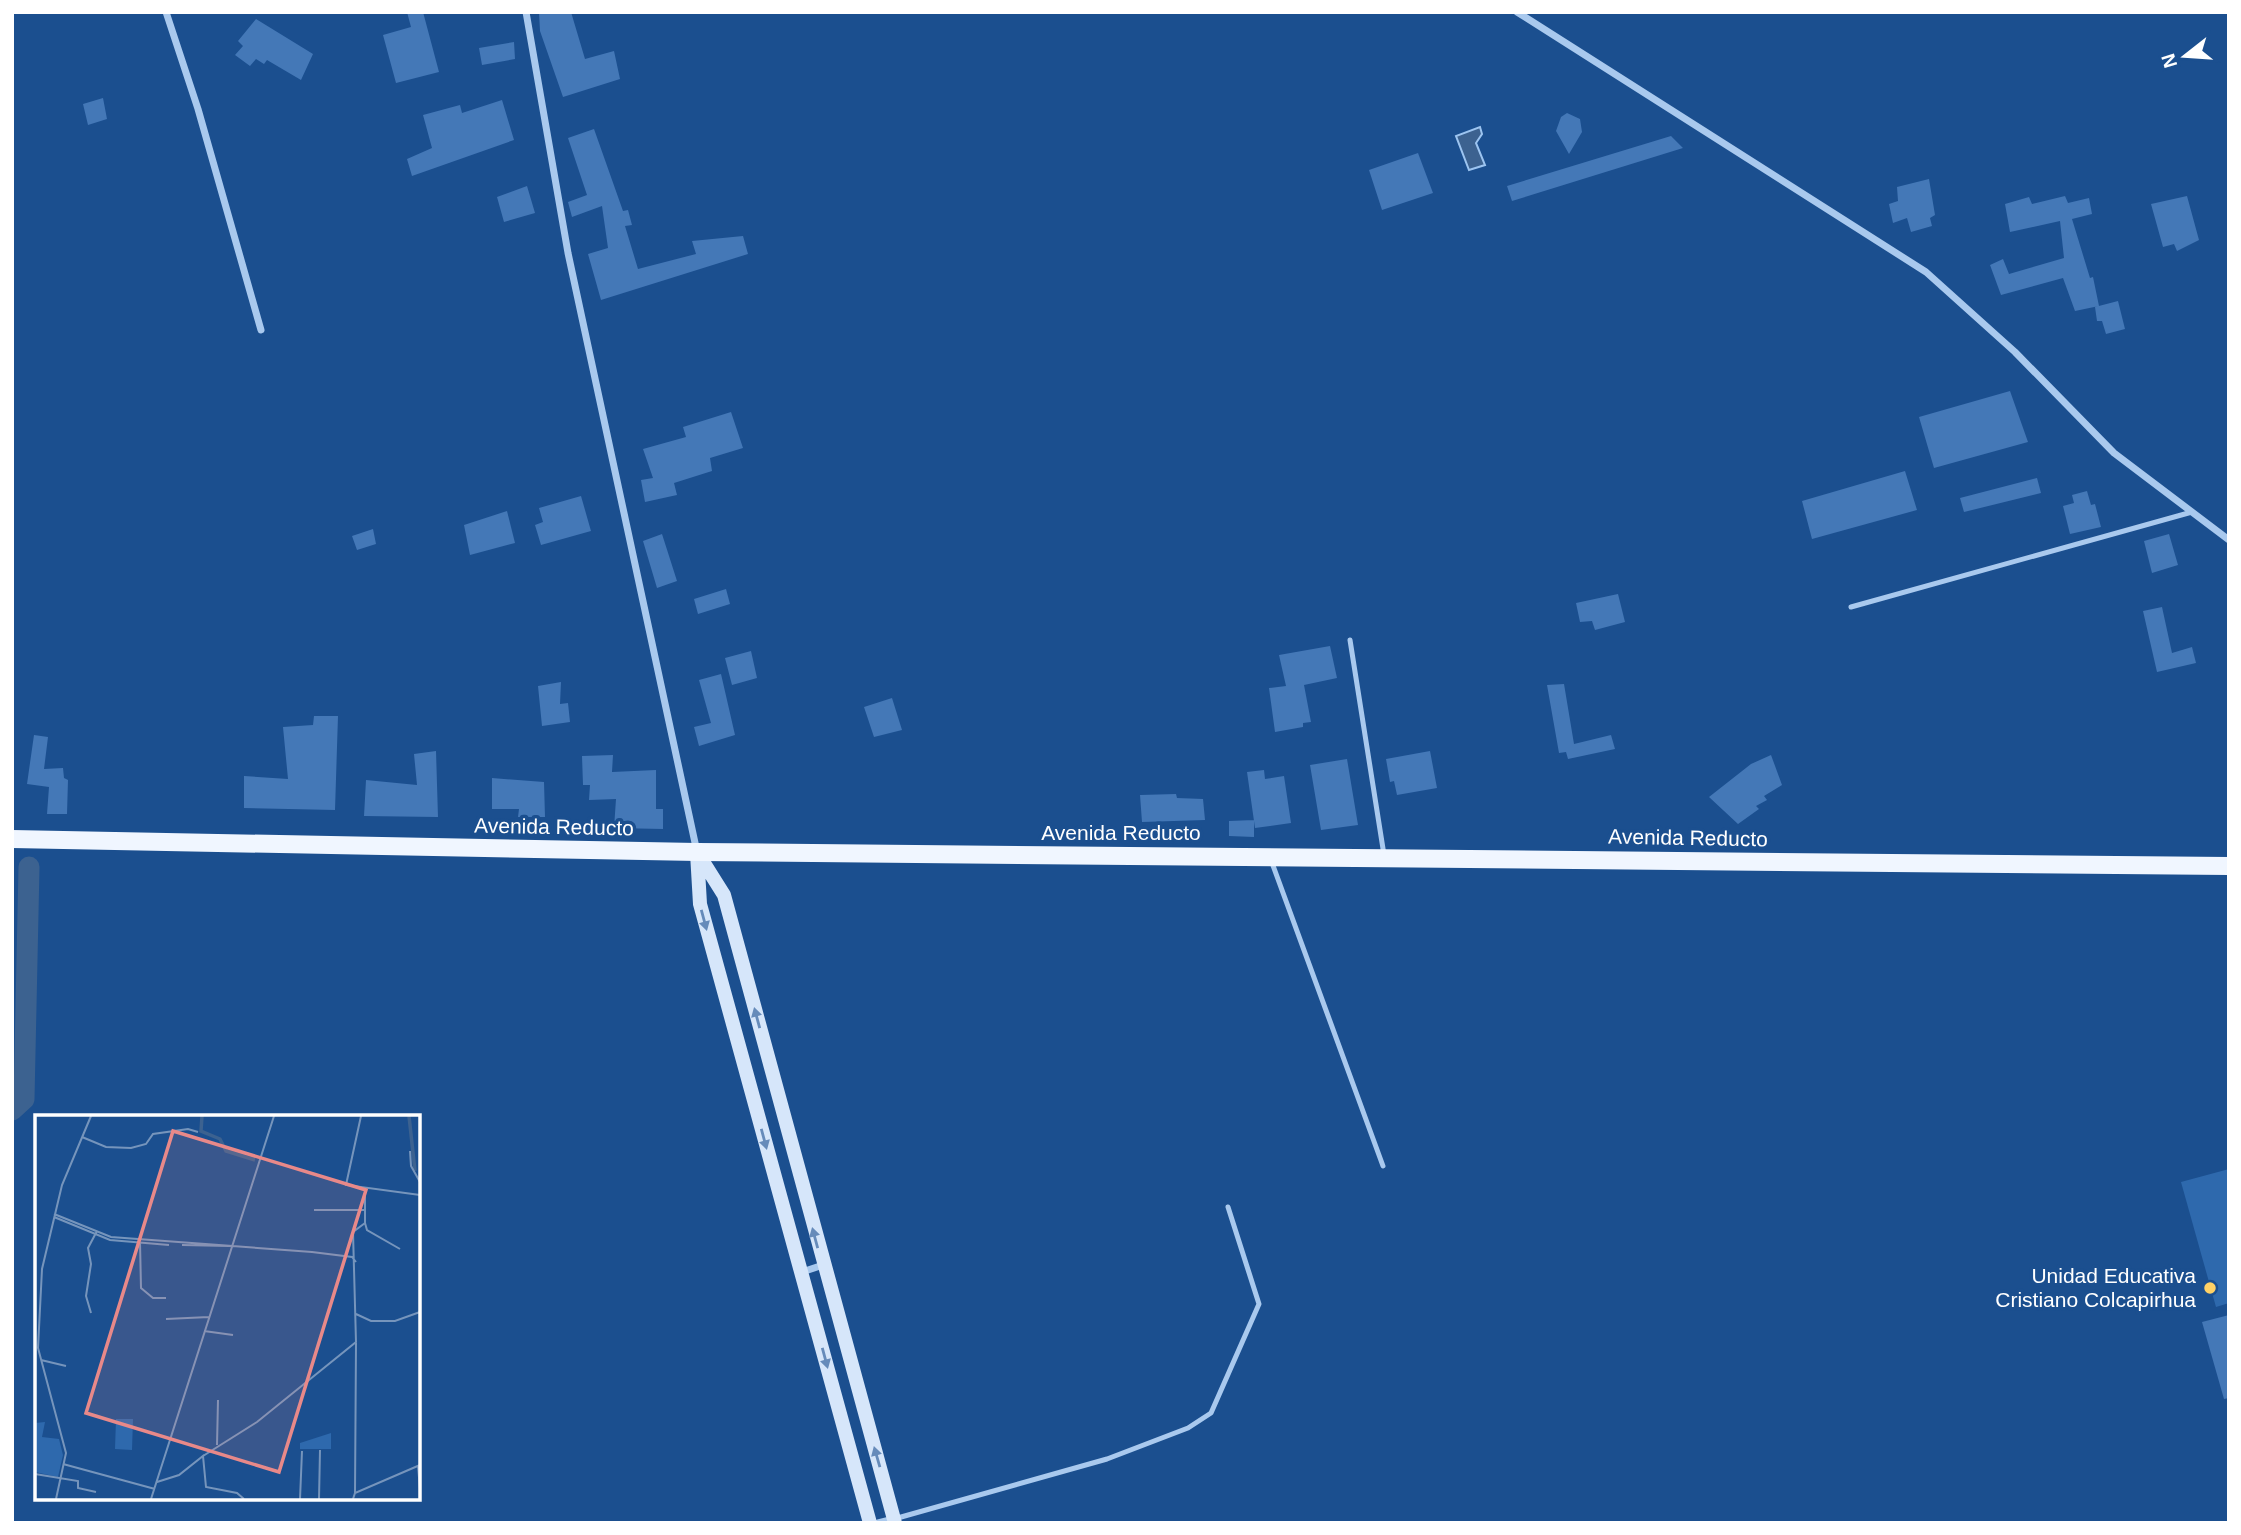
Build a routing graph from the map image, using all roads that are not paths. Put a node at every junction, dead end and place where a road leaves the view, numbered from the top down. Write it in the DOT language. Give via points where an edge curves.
graph roads {
  1 [pos="166,12"];
  2 [pos="526,12"];
  3 [pos="1517,12"];
  4 [pos="261,330"];
  5 [pos="2192,512"];
  6 [pos="2229,541"];
  7 [pos="1851,607"];
  8 [pos="1350,640"];
  9 [pos="12,839"];
  10 [pos="697,852"];
  11 [pos="1270,857"];
  12 [pos="1385,858"];
  13 [pos="2229,866"];
  14 [pos="1383,1166"];
  15 [pos="1228,1208"];
  16 [pos="822,1265"];
  17 [pos="801,1272"];
  18 [pos="894,1521"];
  19 [pos="870,1523"];
  20 [pos="878,1523"];
  1 -- 4 [label="street"];
  2 -- 10 [label="street" via="568,253"];
  3 -- 5 [label="street" via="1926,272 2015,352 2114,453"];
  5 -- 6 [label="street"];
  5 -- 7 [label="lane"];
  8 -- 12 [label="lane"];
  9 -- 10 [label="main road, Avenida Reducto"];
  10 -- 11 [label="main road, Avenida Reducto"];
  16 -- 10 [label="street, one-way" via="724,895"];
  10 -- 17 [label="street, one-way" via="699,904"];
  11 -- 12 [label="main road, Avenida Reducto"];
  11 -- 14 [label="lane"];
  12 -- 13 [label="main road, Avenida Reducto"];
  15 -- 18 [label="lane" via="1259,1304 1211,1413 1188,1428 1107,1460"];
  16 -- 17 [label="street"];
  18 -- 16 [label="street, one-way"];
  17 -- 19 [label="street, one-way"];
  18 -- 20 [label="street"];
}
